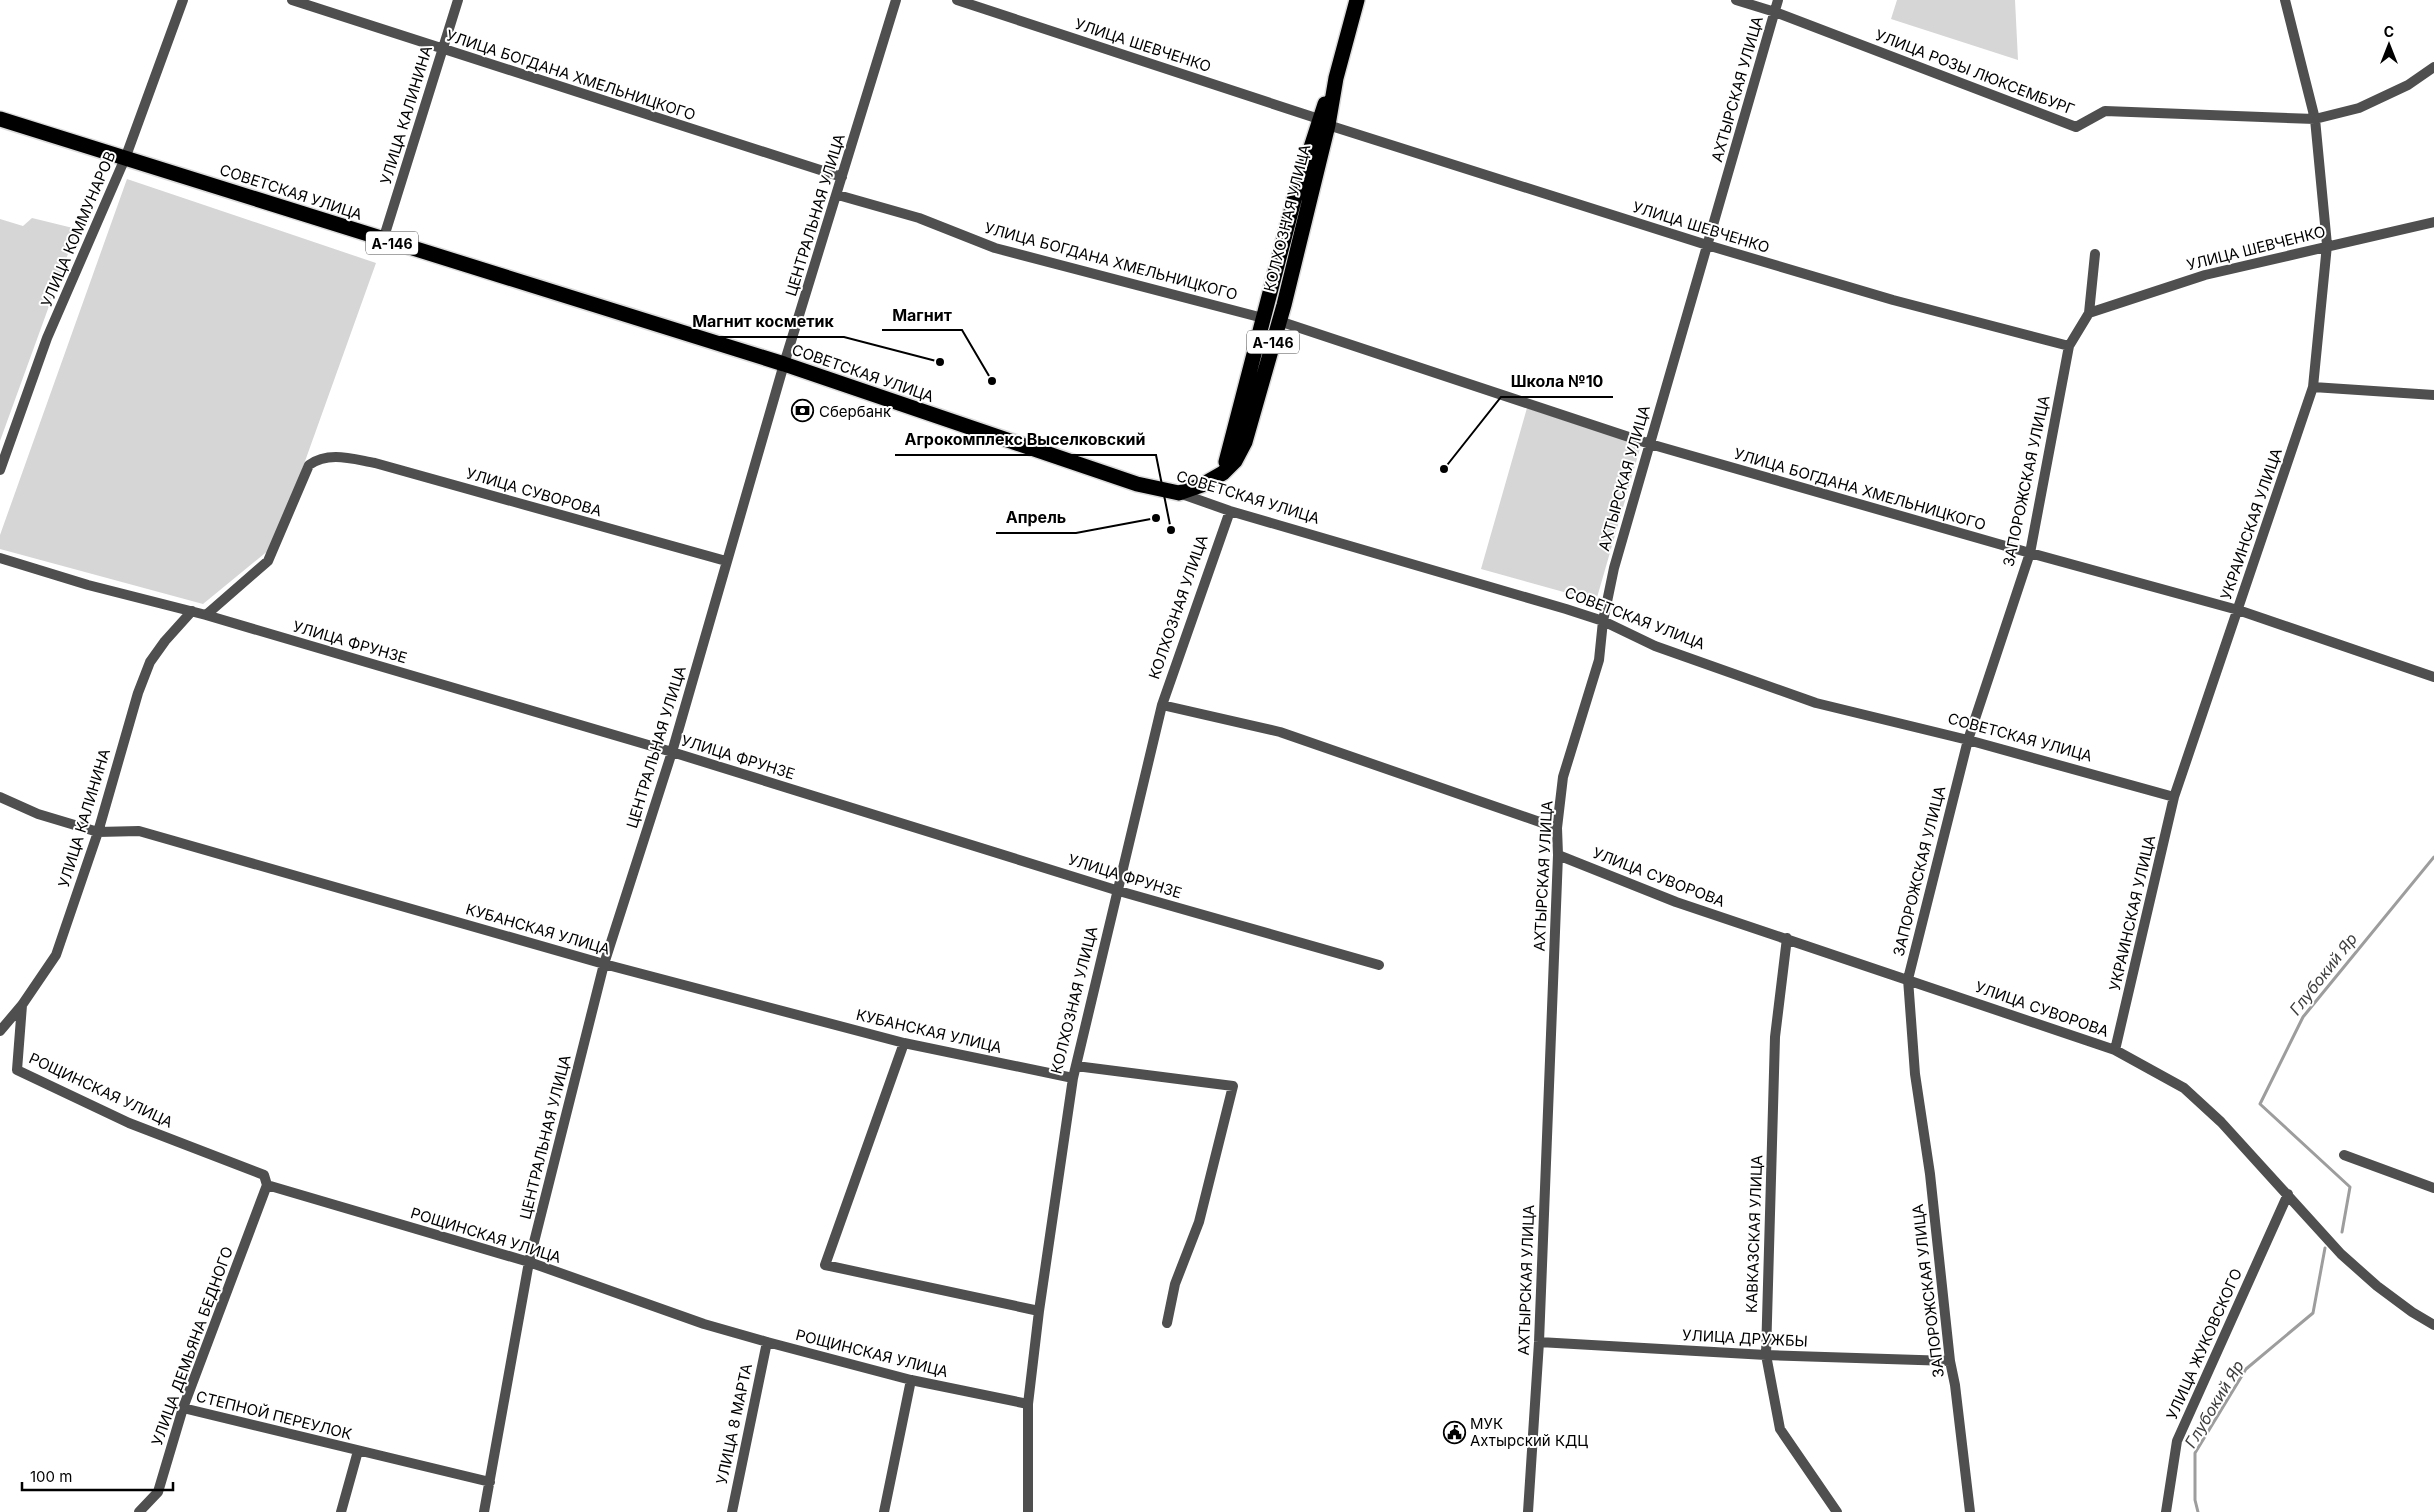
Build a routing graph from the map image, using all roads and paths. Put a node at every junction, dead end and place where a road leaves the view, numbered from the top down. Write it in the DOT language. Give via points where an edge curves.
graph roads {
  1 [pos="183,0"];
  2 [pos="292,0"];
  3 [pos="458,0"];
  4 [pos="896,0"];
  5 [pos="957,0"];
  6 [pos="1357,0"];
  7 [pos="1736,0"];
  8 [pos="1778,0"];
  9 [pos="2285,0"];
  10 [pos="1775,12"];
  11 [pos="443,50"];
  12 [pos="2434,67"];
  13 [pos="0,119"];
  14 [pos="2316,119"];
  15 [pos="1324,122"];
  16 [pos="126,156"];
  17 [pos="842,177"];
  18 [pos="838,195"];
  19 [pos="2434,222"];
  20 [pos="383,240"];
  21 [pos="1707,245"];
  22 [pos="2327,245"];
  23 [pos="2095,254"];
  24 [pos="2089,313"];
  25 [pos="1263,318"];
  26 [pos="1279,321"];
  27 [pos="2068,346"];
  28 [pos="784,364"];
  29 [pos="2314,387"];
  30 [pos="2434,395"];
  31 [pos="1650,444"];
  32 [pos="0,470"];
  33 [pos="1222,473"];
  34 [pos="1179,493"];
  35 [pos="1230,511"];
  36 [pos="2030,553"];
  37 [pos="0,558"];
  38 [pos="726,561"];
  39 [pos="2238,610"];
  40 [pos="192,611"];
  41 [pos="206,615"];
  42 [pos="1603,621"];
  43 [pos="2434,677"];
  44 [pos="1162,705"];
  45 [pos="1968,740"];
  46 [pos="672,752"];
  47 [pos="0,797"];
  48 [pos="2174,797"];
  49 [pos="1557,828"];
  50 [pos="98,832"];
  51 [pos="1558,855"];
  52 [pos="1119,891"];
  53 [pos="1787,938"];
  54 [pos="604,964"];
  55 [pos="1379,965"];
  56 [pos="1908,979"];
  57 [pos="22,1005"];
  58 [pos="0,1031"];
  59 [pos="904,1043"];
  60 [pos="2115,1050"];
  61 [pos="1076,1066"];
  62 [pos="1073,1078"];
  63 [pos="2344,1155"];
  64 [pos="266,1185"];
  65 [pos="2434,1188"];
  66 [pos="2288,1194"];
  67 [pos="529,1262"];
  68 [pos="1039,1311"];
  69 [pos="1167,1323"];
  70 [pos="2434,1325"];
  71 [pos="767,1342"];
  72 [pos="1539,1342"];
  73 [pos="1766,1355"];
  74 [pos="1950,1361"];
  75 [pos="911,1380"];
  76 [pos="1028,1404"];
  77 [pos="184,1408"];
  78 [pos="358,1451"];
  79 [pos="490,1482"];
  80 [pos="139,1512"];
  81 [pos="340,1512"];
  82 [pos="484,1512"];
  83 [pos="732,1512"];
  84 [pos="884,1512"];
  85 [pos="1028,1512"];
  86 [pos="1528,1512"];
  87 [pos="1837,1512"];
  88 [pos="1970,1512"];
  89 [pos="2166,1512"];
  1 -- 16 [label="street, УЛИЦА КОММУНАРОВ"];
  2 -- 11 [label="street, УЛИЦА БОГДАНА ХМЕЛЬНИЦКОГО"];
  3 -- 11 [label="street, УЛИЦА КАЛИНИНА"];
  4 -- 17 [label="street, ЦЕНТРАЛЬНАЯ УЛИЦА"];
  5 -- 15 [label="street, УЛИЦА ШЕВЧЕНКО"];
  6 -- 15 [label="highway, КОЛХОЗНАЯ УЛИЦА / А-146"];
  7 -- 10 [label="street, УЛИЦА РОЗЫ ЛЮКСЕМБУРГ"];
  8 -- 10 [label="street, АХТЫРСКАЯ УЛИЦА"];
  9 -- 14 [label="street, УКРАИНСКАЯ УЛИЦА"];
  10 -- 14 [label="street, УЛИЦА РОЗЫ ЛЮКСЕМБУРГ" via="2076,127 2105,111"];
  10 -- 21 [label="street, АХТЫРСКАЯ УЛИЦА"];
  11 -- 17 [label="street, УЛИЦА БОГДАНА ХМЕЛЬНИЦКОГО"];
  11 -- 20 [label="street, УЛИЦА КАЛИНИНА"];
  12 -- 14 [label="street, УЛИЦА РОЗЫ ЛЮКСЕМБУРГ" via="2408,85 2359,108"];
  13 -- 16 [label="highway, СОВЕТСКАЯ УЛИЦА / А-146"];
  14 -- 22 [label="street, УКРАИНСКАЯ УЛИЦА"];
  15 -- 21 [label="street, УЛИЦА ШЕВЧЕНКО"];
  15 -- 25 [label="highway, КОЛХОЗНАЯ УЛИЦА / А-146"];
  15 -- 26 [label="highway, КОЛХОЗНАЯ УЛИЦА / А-146"];
  16 -- 20 [label="highway, СОВЕТСКАЯ УЛИЦА / А-146"];
  16 -- 32 [label="street, УЛИЦА КОММУНАРОВ" via="47,338"];
  17 -- 18 [label="street, ЦЕНТРАЛЬНАЯ УЛИЦА"];
  18 -- 25 [label="street, УЛИЦА БОГДАНА ХМЕЛЬНИЦКОГО" via="919,218 995,248"];
  18 -- 28 [label="street, ЦЕНТРАЛЬНАЯ УЛИЦА"];
  19 -- 22 [label="street, УЛИЦА ШЕВЧЕНКО"];
  20 -- 28 [label="highway, СОВЕТСКАЯ УЛИЦА / А-146"];
  21 -- 27 [label="street, УЛИЦА ШЕВЧЕНКО" via="1893,300"];
  21 -- 31 [label="street, АХТЫРСКАЯ УЛИЦА"];
  22 -- 24 [label="street, УЛИЦА ШЕВЧЕНКО" via="2205,275"];
  22 -- 29 [label="street, УКРАИНСКАЯ УЛИЦА"];
  23 -- 24 [label="street, ЗАПОРОЖСКАЯ УЛИЦА"];
  24 -- 27 [label="street, ЗАПОРОЖСКАЯ УЛИЦА"];
  25 -- 33 [label="highway, КОЛХОЗНАЯ УЛИЦА / А-146"];
  26 -- 31 [label="street, УЛИЦА БОГДАНА ХМЕЛЬНИЦКОГО"];
  26 -- 33 [label="highway, КОЛХОЗНАЯ УЛИЦА / А-146" via="1245,442 1235,461"];
  27 -- 36 [label="street, ЗАПОРОЖСКАЯ УЛИЦА"];
  28 -- 34 [label="highway, СОВЕТСКАЯ УЛИЦА / А-146" via="1137,484"];
  28 -- 38 [label="street, ЦЕНТРАЛЬНАЯ УЛИЦА"];
  29 -- 30 [label="street"];
  29 -- 39 [label="street, УКРАИНСКАЯ УЛИЦА"];
  31 -- 36 [label="street, УЛИЦА БОГДАНА ХМЕЛЬНИЦКОГО"];
  31 -- 42 [label="street, АХТЫРСКАЯ УЛИЦА" via="1614,568"];
  33 -- 34 [label="highway, КОЛХОЗНАЯ УЛИЦА / А-146"];
  34 -- 35 [label="street, СОВЕТСКАЯ УЛИЦА"];
  35 -- 42 [label="street, СОВЕТСКАЯ УЛИЦА"];
  35 -- 44 [label="street, КОЛХОЗНАЯ УЛИЦА"];
  36 -- 39 [label="street, УЛИЦА БОГДАНА ХМЕЛЬНИЦКОГО"];
  36 -- 45 [label="street, ЗАПОРОЖСКАЯ УЛИЦА"];
  37 -- 40 [label="street, УЛИЦА ФРУНЗЕ" via="88,585"];
  38 -- 41 [label="street, УЛИЦА СУВОРОВА" via="375,463 332,456 318,458 309,465 268,561"];
  38 -- 46 [label="street, ЦЕНТРАЛЬНАЯ УЛИЦА"];
  39 -- 43 [label="street, УЛИЦА БОГДАНА ХМЕЛЬНИЦКОГО"];
  39 -- 48 [label="street, УКРАИНСКАЯ УЛИЦА"];
  40 -- 41 [label="street, УЛИЦА ФРУНЗЕ"];
  40 -- 50 [label="street, УЛИЦА КАЛИНИНА" via="150,662"];
  41 -- 46 [label="street, УЛИЦА ФРУНЗЕ"];
  42 -- 45 [label="street, СОВЕТСКАЯ УЛИЦА" via="1655,646 1816,703"];
  42 -- 49 [label="street, АХТЫРСКАЯ УЛИЦА" via="1599,660 1563,777"];
  44 -- 49 [label="street" via="1280,732"];
  44 -- 52 [label="street, КОЛХОЗНАЯ УЛИЦА"];
  45 -- 48 [label="street, СОВЕТСКАЯ УЛИЦА"];
  45 -- 56 [label="street, ЗАПОРОЖСКАЯ УЛИЦА"];
  46 -- 52 [label="street, УЛИЦА ФРУНЗЕ"];
  46 -- 54 [label="street, ЦЕНТРАЛЬНАЯ УЛИЦА"];
  47 -- 50 [label="street, КУБАНСКАЯ УЛИЦА" via="38,814"];
  48 -- 60 [label="street, УКРАИНСКАЯ УЛИЦА"];
  49 -- 51 [label="street, АХТЫРСКАЯ УЛИЦА"];
  50 -- 54 [label="street, КУБАНСКАЯ УЛИЦА" via="139,831"];
  50 -- 57 [label="street, УЛИЦА КАЛИНИНА" via="56,955"];
  51 -- 53 [label="street, УЛИЦА СУВОРОВА" via="1676,902"];
  51 -- 72 [label="street, АХТЫРСКАЯ УЛИЦА"];
  52 -- 55 [label="street, УЛИЦА ФРУНЗЕ"];
  52 -- 61 [label="street, КОЛХОЗНАЯ УЛИЦА"];
  53 -- 56 [label="street, УЛИЦА СУВОРОВА"];
  53 -- 73 [label="street, КАВКАЗСКАЯ УЛИЦА" via="1775,1037"];
  54 -- 59 [label="street, КУБАНСКАЯ УЛИЦА"];
  54 -- 67 [label="street, ЦЕНТРАЛЬНАЯ УЛИЦА"];
  56 -- 60 [label="street, УЛИЦА СУВОРОВА"];
  56 -- 74 [label="street, ЗАПОРОЖСКАЯ УЛИЦА" via="1915,1074 1930,1174"];
  57 -- 58 [label="street, УЛИЦА КАЛИНИНА"];
  57 -- 64 [label="street, РОЩИНСКАЯ УЛИЦА" via="17,1070 129,1123 264,1175"];
  59 -- 62 [label="street, КУБАНСКАЯ УЛИЦА"];
  59 -- 68 [label="street" via="825,1265"];
  60 -- 66 [label="street, УЛИЦА СУВОРОВА" via="2184,1088 2221,1122"];
  61 -- 62 [label="street, КОЛХОЗНАЯ УЛИЦА"];
  61 -- 69 [label="street" via="1233,1086 1199,1222 1175,1284"];
  62 -- 68 [label="street, КОЛХОЗНАЯ УЛИЦА"];
  63 -- 65 [label="street"];
  64 -- 67 [label="street, РОЩИНСКАЯ УЛИЦА"];
  64 -- 77 [label="street, УЛИЦА ДЕМЬЯНА БЕДНОГО"];
  66 -- 70 [label="street, УЛИЦА СУВОРОВА" via="2341,1254 2384,1292"];
  66 -- 89 [label="street, УЛИЦА ЖУКОВСКОГО" via="2177,1441"];
  67 -- 71 [label="street, РОЩИНСКАЯ УЛИЦА" via="704,1324"];
  67 -- 79 [label="street, ЦЕНТРАЛЬНАЯ УЛИЦА"];
  68 -- 76 [label="street, КОЛХОЗНАЯ УЛИЦА"];
  71 -- 75 [label="street, РОЩИНСКАЯ УЛИЦА"];
  71 -- 83 [label="street, УЛИЦА 8 МАРТА"];
  72 -- 73 [label="street, УЛИЦА ДРУЖБЫ"];
  72 -- 86 [label="street, АХТЫРСКАЯ УЛИЦА"];
  73 -- 74 [label="street, УЛИЦА ДРУЖБЫ"];
  73 -- 87 [label="street, КАВКАЗСКАЯ УЛИЦА" via="1780,1430"];
  74 -- 88 [label="street, ЗАПОРОЖСКАЯ УЛИЦА"];
  75 -- 76 [label="street, РОЩИНСКАЯ УЛИЦА"];
  75 -- 84 [label="street"];
  76 -- 85 [label="street, КОЛХОЗНАЯ УЛИЦА"];
  77 -- 78 [label="street, СТЕПНОЙ ПЕРЕУЛОК"];
  77 -- 80 [label="street, УЛИЦА ДЕМЬЯНА БЕДНОГО" via="158,1492"];
  78 -- 79 [label="street, СТЕПНОЙ ПЕРЕУЛОК"];
  78 -- 81 [label="street, СТЕПНОЙ ПЕРЕУЛОК"];
  79 -- 82 [label="street, ЦЕНТРАЛЬНАЯ УЛИЦА"];
}
